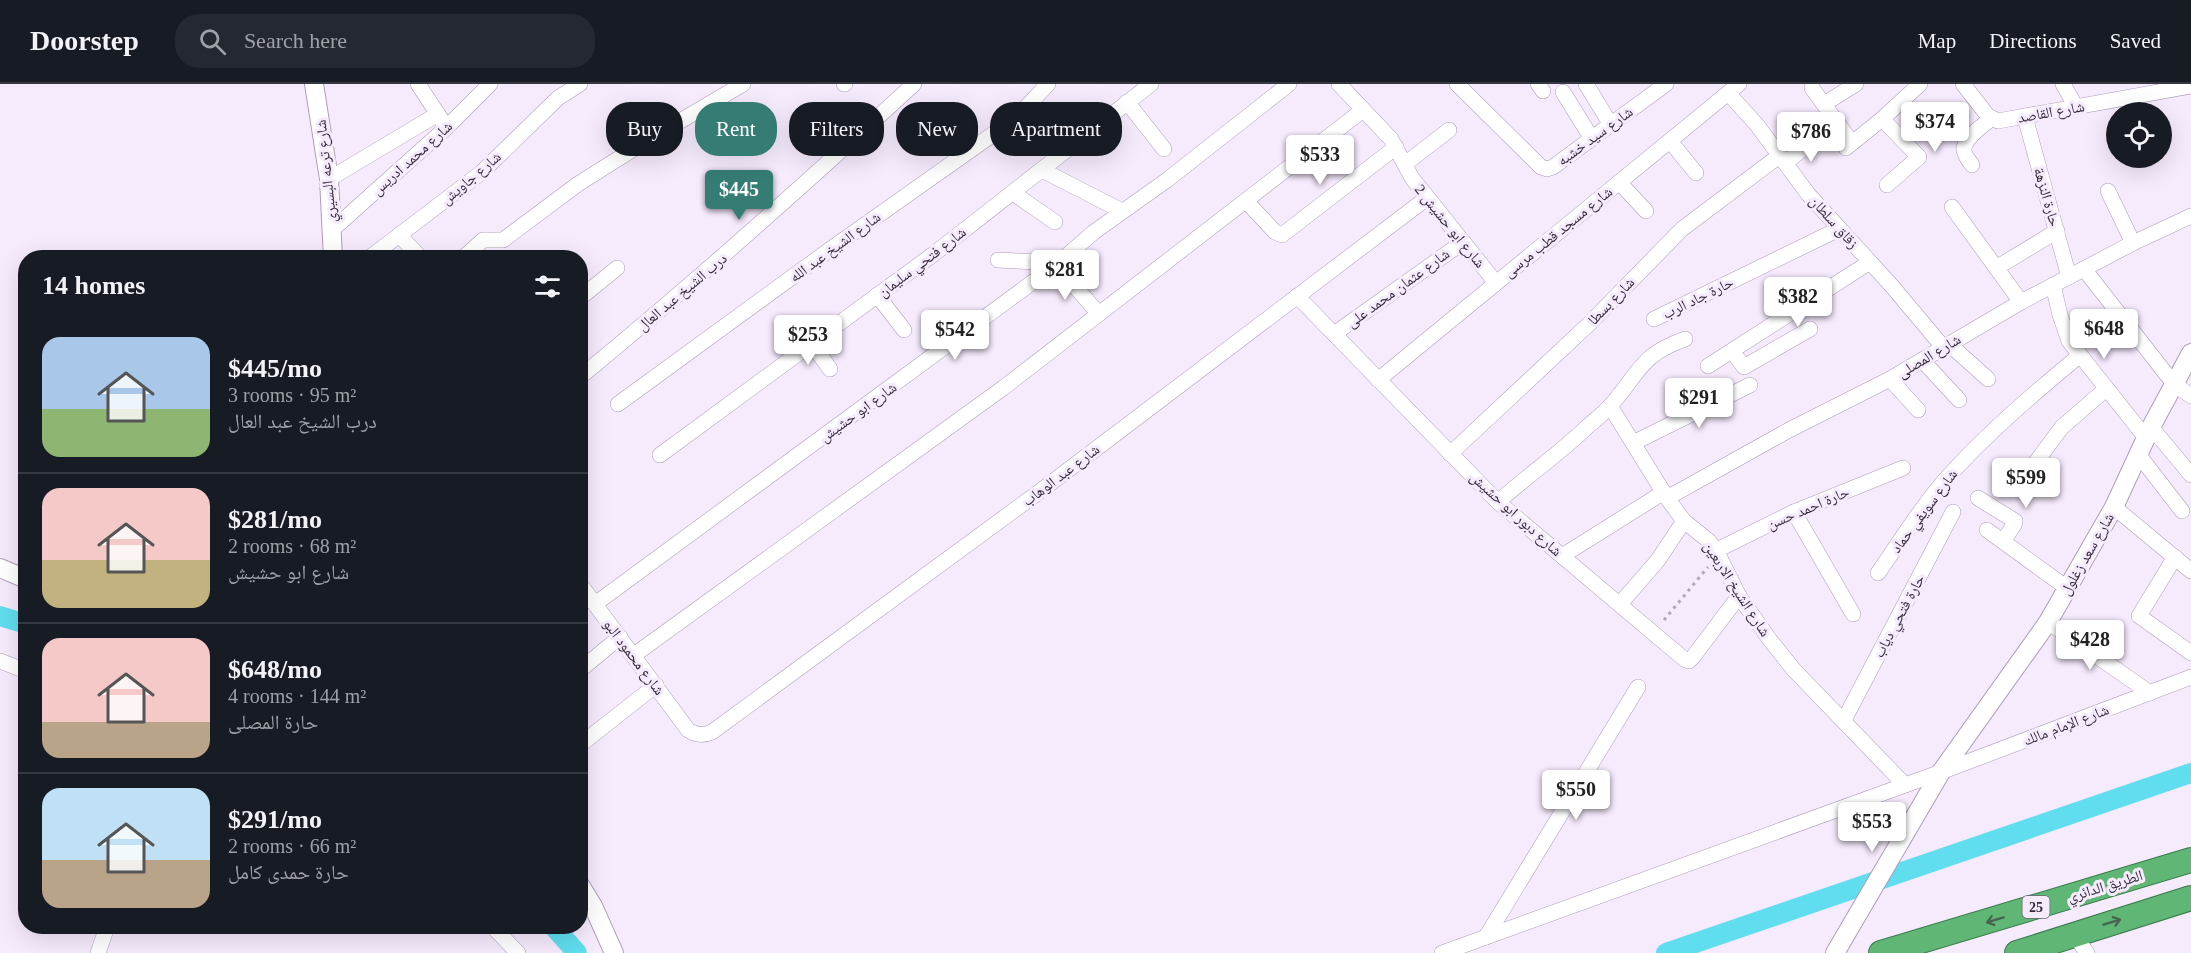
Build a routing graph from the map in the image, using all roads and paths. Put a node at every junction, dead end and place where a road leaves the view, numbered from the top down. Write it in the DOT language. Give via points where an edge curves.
graph roads {
  1 [pos="314,84"];
  2 [pos="418,84"];
  3 [pos="490,84"];
  4 [pos="743,84"];
  5 [pos="914,84"];
  6 [pos="1048,84"];
  7 [pos="1151,84"];
  8 [pos="1289,84"];
  9 [pos="1338,84"];
  10 [pos="1586,84"];
  11 [pos="1666,84"];
  12 [pos="1856,84"];
  13 [pos="1920,84"];
  14 [pos="1963,84"];
  15 [pos="2063,84"];
  16 [pos="570,86"];
  17 [pos="1463,86"];
  18 [pos="2191,86"];
  19 [pos="1812,88"];
  20 [pos="1734,89"];
  21 [pos="1563,93"];
  22 [pos="1127,102"];
  23 [pos="1824,104"];
  24 [pos="2076,107"];
  25 [pos="1364,110"];
  26 [pos="2025,117"];
  27 [pos="1882,119"];
  28 [pos="1991,119"];
  29 [pos="442,120"];
  30 [pos="1611,125"];
  31 [pos="1449,130"];
  32 [pos="1818,137"];
  33 [pos="1592,139"];
  34 [pos="1670,141"];
  35 [pos="1396,147"];
  36 [pos="1164,149"];
  37 [pos="1782,159"];
  38 [pos="1405,164"];
  39 [pos="1972,165"];
  40 [pos="1042,170"];
  41 [pos="1696,173"];
  42 [pos="329,179"];
  43 [pos="1619,182"];
  44 [pos="1887,185"];
  45 [pos="2108,191"];
  46 [pos="1013,193"];
  47 [pos="1427,198"];
  48 [pos="1246,201"];
  49 [pos="1952,207"];
  50 [pos="1122,211"];
  51 [pos="1646,211"];
  52 [pos="2191,216"];
  53 [pos="1056,222"];
  54 [pos="1839,229"];
  55 [pos="332,230"];
  56 [pos="2057,231"];
  57 [pos="399,235"];
  58 [pos="1463,242"];
  59 [pos="2133,243"];
  60 [pos="333,250"];
  61 [pos="379,250"];
  62 [pos="413,250"];
  63 [pos="472,250"];
  64 [pos="998,260"];
  65 [pos="1870,262"];
  66 [pos="1058,264"];
  67 [pos="617,268"];
  68 [pos="1996,268"];
  69 [pos="2084,269"];
  70 [pos="2069,277"];
  71 [pos="1496,283"];
  72 [pos="2053,285"];
  73 [pos="588,292"];
  74 [pos="877,296"];
  75 [pos="1297,296"];
  76 [pos="2021,302"];
  77 [pos="1099,314"];
  78 [pos="1654,319"];
  79 [pos="1810,329"];
  80 [pos="904,330"];
  81 [pos="1334,334"];
  82 [pos="1685,339"];
  83 [pos="812,344"];
  84 [pos="1946,346"];
  85 [pos="1732,351"];
  86 [pos="2191,353"];
  87 [pos="2079,356"];
  88 [pos="1923,360"];
  89 [pos="1708,366"];
  90 [pos="830,369"];
  91 [pos="588,370"];
  92 [pos="1890,379"];
  93 [pos="1988,379"];
  94 [pos="1378,380"];
  95 [pos="2174,384"];
  96 [pos="1750,385"];
  97 [pos="2106,389"];
  98 [pos="2191,396"];
  99 [pos="1959,400"];
  100 [pos="618,404"];
  101 [pos="1610,406"];
  102 [pos="1918,410"];
  103 [pos="2145,440"];
  104 [pos="1633,443"];
  105 [pos="1450,454"];
  106 [pos="660,455"];
  107 [pos="1903,468"];
  108 [pos="2027,474"];
  109 [pos="2191,475"];
  110 [pos="1665,495"];
  111 [pos="1978,498"];
  112 [pos="1498,502"];
  113 [pos="2114,507"];
  114 [pos="1794,512"];
  115 [pos="1953,512"];
  116 [pos="2182,512"];
  117 [pos="1684,521"];
  118 [pos="1987,530"];
  119 [pos="2003,541"];
  120 [pos="1717,552"];
  121 [pos="1562,556"];
  122 [pos="2175,557"];
  123 [pos="0,568"];
  124 [pos="2191,571"];
  125 [pos="1878,573"];
  126 [pos="18,576"];
  127 [pos="2067,588"];
  128 [pos="588,595"];
  129 [pos="1739,596"];
  130 [pos="595,604"];
  131 [pos="1620,604"];
  132 [pos="1854,614"];
  133 [pos="2048,622"];
  134 [pos="1653,633"];
  135 [pos="620,637"];
  136 [pos="2191,654"];
  137 [pos="634,655"];
  138 [pos="0,661"];
  139 [pos="588,663"];
  140 [pos="18,668"];
  141 [pos="2191,677"];
  142 [pos="656,685"];
  143 [pos="1638,687"];
  144 [pos="2150,693"];
  145 [pos="1844,720"];
  146 [pos="688,730"];
  147 [pos="588,739"];
  148 [pos="1941,772"];
  149 [pos="1905,785"];
  150 [pos="2191,860"];
  151 [pos="588,898"];
  152 [pos="2191,898"];
  153 [pos="105,934"];
  154 [pos="500,934"];
  155 [pos="1486,937"];
  156 [pos="2081,943"];
  157 [pos="98,953"];
  158 [pos="518,953"];
  159 [pos="614,953"];
  160 [pos="1442,953"];
  161 [pos="1835,953"];
  162 [pos="1881,953"];
  163 [pos="2017,953"];
  1 -- 42 [label="street, شارع ترعه البسيري"];
  2 -- 29 [label="street"];
  3 -- 29 [label="street, شارع محمد ادريس"];
  4 -- 63 [label="street" via="578,184 503,240 483,240"];
  5 -- 91 [label="street, درب الشيخ عبد العال" via="670,304"];
  6 -- 100 [label="street, شارع الشيخ عبد الله" via="994,135"];
  7 -- 22 [label="street, شارع فتحي سليمان"];
  8 -- 50 [label="street, شارع ابو حشيش"];
  9 -- 25 [label="street, شارع ابو حشيش 2"];
  10 -- 30 [label="street"];
  11 -- 30 [label="street, شارع سيد خشبه"];
  12 -- 23 [label="street"];
  13 -- 27 [label="street"];
  14 -- 28 [label="street"];
  15 -- 24 [label="street"];
  16 -- 57 [label="street, شارع جاويش" via="482,172"];
  17 -- 33 [label="street, شارع سيد خشبه" via="1540,168 1553,167"];
  18 -- 24 [label="street, شارع القاصد"];
  19 -- 23 [label="street"];
  20 -- 34 [label="street, شارع مسجد قطب مرسى"];
  20 -- 37 [label="street, زقاق سلطان"];
  21 -- 33 [label="street"];
  22 -- 36 [label="street"];
  22 -- 40 [label="street, شارع فتحي سليمان"];
  23 -- 27 [label="street" via="1849,146"];
  24 -- 26 [label="street, شارع القاصد"];
  25 -- 35 [label="street, شارع ابو حشيش 2"];
  25 -- 48 [label="street"];
  26 -- 28 [label="street, شارع القاصد"];
  26 -- 56 [label="street, حارة النزهة"];
  27 -- 44 [label="street" via="1919,157"];
  28 -- 39 [label="street" via="1964,146"];
  29 -- 42 [label="street"];
  29 -- 55 [label="street, شارع محمد ادريس"];
  30 -- 33 [label="street, شارع سيد خشبه"];
  31 -- 38 [label="street"];
  32 -- 37 [label="street, شارع بسطا"];
  34 -- 41 [label="street"];
  34 -- 43 [label="street, شارع مسجد قطب مرسى"];
  35 -- 38 [label="street, شارع ابو حشيش 2"];
  35 -- 48 [label="street" via="1282,235"];
  37 -- 54 [label="street, زقاق سلطان"];
  37 -- 105 [label="street, شارع بسطا" via="1682,229 1589,324"];
  38 -- 47 [label="street, شارع ابو حشيش 2"];
  40 -- 46 [label="street, شارع فتحي سليمان"];
  40 -- 50 [label="street"];
  42 -- 55 [label="street, شارع ترعه البسيري"];
  43 -- 51 [label="street"];
  43 -- 71 [label="street, شارع مسجد قطب مرسى"];
  45 -- 59 [label="street"];
  46 -- 53 [label="street"];
  46 -- 74 [label="street, شارع فتحي سليمان"];
  47 -- 58 [label="street, شارع ابو حشيش 2"];
  47 -- 75 [label="street, شارع عبد الوهاب"];
  48 -- 77 [label="street"];
  49 -- 68 [label="street"];
  50 -- 66 [label="street, شارع ابو حشيش"];
  52 -- 59 [label="street, شارع المصلى"];
  54 -- 65 [label="street, زقاق سلطان"];
  54 -- 78 [label="street, حارة جاد الرب"];
  55 -- 60 [label="street, شارع ترعه البسيري"];
  56 -- 68 [label="street"];
  56 -- 70 [label="street, حارة النزهة"];
  57 -- 61 [label="street, شارع جاويش"];
  57 -- 62 [label="street"];
  58 -- 71 [label="street, شارع ابو حشيش 2"];
  58 -- 81 [label="street, شارع عثمان محمد على"];
  59 -- 69 [label="street, شارع المصلى"];
  64 -- 66 [label="street"];
  65 -- 84 [label="street, زقاق سلطان"];
  65 -- 85 [label="street"];
  66 -- 77 [label="street"];
  66 -- 130 [label="street, شارع ابو حشيش"];
  67 -- 73 [label="street"];
  68 -- 76 [label="street"];
  69 -- 70 [label="street, شارع المصلى"];
  69 -- 95 [label="street"];
  70 -- 72 [label="street, شارع المصلى"];
  71 -- 94 [label="street, شارع مسجد قطب مرسى"];
  72 -- 76 [label="street, شارع المصلى"];
  72 -- 87 [label="street" via="2064,328"];
  74 -- 80 [label="street"];
  74 -- 83 [label="street, شارع فتحي سليمان"];
  75 -- 81 [label="street, شارع دبور ابو حشيش"];
  75 -- 146 [label="street, شارع عبد الوهاب" via="1043,489 711,732 704,735"];
  76 -- 84 [label="street, شارع المصلى"];
  77 -- 137 [label="street"];
  79 -- 85 [label="street" via="1744,367"];
  81 -- 94 [label="street, شارع دبور ابو حشيش"];
  82 -- 101 [label="street" via="1667,345 1644,362"];
  83 -- 90 [label="street"];
  83 -- 106 [label="street, شارع فتحي سليمان"];
  84 -- 88 [label="street, شارع المصلى"];
  84 -- 93 [label="street, زقاق سلطان"];
  85 -- 89 [label="street"];
  86 -- 95 [label="street, شارع سعد زغلول"];
  87 -- 97 [label="street"];
  87 -- 125 [label="street, شارع سويفي حماد" via="2007,416 1943,482"];
  88 -- 92 [label="street, شارع المصلى"];
  88 -- 99 [label="street"];
  92 -- 102 [label="street"];
  92 -- 110 [label="street, شارع المصلى"];
  94 -- 105 [label="street, شارع دبور ابو حشيش"];
  95 -- 98 [label="street"];
  95 -- 103 [label="street, شارع سعد زغلول"];
  96 -- 104 [label="street"];
  97 -- 103 [label="street"];
  97 -- 108 [label="street" via="2062,427"];
  101 -- 104 [label="street, شارع الشيخ الاربعين"];
  101 -- 112 [label="street"];
  103 -- 109 [label="street"];
  103 -- 113 [label="street, شارع سعد زغلول"];
  103 -- 116 [label="street"];
  104 -- 110 [label="street, شارع الشيخ الاربعين"];
  105 -- 112 [label="street, شارع دبور ابو حشيش"];
  107 -- 114 [label="street, حارة احمد حسن"];
  110 -- 117 [label="street, شارع الشيخ الاربعين"];
  110 -- 121 [label="street, شارع المصلى"];
  111 -- 119 [label="street" via="2014,521"];
  112 -- 121 [label="street, شارع دبور ابو حشيش"];
  113 -- 122 [label="street"];
  113 -- 127 [label="street, شارع سعد زغلول"];
  114 -- 120 [label="street, حارة احمد حسن"];
  114 -- 132 [label="street"];
  115 -- 145 [label="street, حارة فتحي دياب"];
  117 -- 120 [label="street, شارع الشيخ الاربعين"];
  117 -- 131 [label="street" via="1658,560"];
  118 -- 119 [label="street"];
  119 -- 127 [label="street"];
  120 -- 129 [label="street, شارع الشيخ الاربعين"];
  120 -- 134 [label="path"];
  121 -- 131 [label="street, شارع دبور ابو حشيش"];
  122 -- 124 [label="street"];
  122 -- 136 [label="street" via="2139,616"];
  123 -- 126 [label="street"];
  127 -- 133 [label="street, شارع سعد زغلول"];
  128 -- 130 [label="street, شارع محمود البو"];
  129 -- 134 [label="street, شارع دبور ابو حشيش" via="1689,661"];
  129 -- 145 [label="street, شارع الشيخ الاربعين" via="1794,670"];
  130 -- 135 [label="street, شارع محمود البو"];
  131 -- 134 [label="street, شارع دبور ابو حشيش"];
  133 -- 144 [label="street"];
  133 -- 148 [label="street, شارع سعد زغلول"];
  135 -- 137 [label="street, شارع محمود البو"];
  135 -- 139 [label="street"];
  137 -- 142 [label="street, شارع محمود البو"];
  138 -- 140 [label="street"];
  141 -- 144 [label="street, شارع الإمام مالك"];
  142 -- 146 [label="street, شارع محمود البو"];
  142 -- 147 [label="street"];
  143 -- 155 [label="street"];
  144 -- 148 [label="street, شارع الإمام مالك"];
  145 -- 149 [label="street, شارع الشيخ الاربعين"];
  148 -- 149 [label="street, شارع الإمام مالك"];
  148 -- 161 [label="street, شارع سعد زغلول"];
  149 -- 155 [label="street, شارع الإمام مالك"];
  150 -- 162 [label="highway, الطريق الدائري / 25, one-way"];
  151 -- 159 [label="street"];
  156 -- 152 [label="highway, one-way"];
  153 -- 157 [label="street"];
  154 -- 158 [label="street"];
  155 -- 160 [label="street, شارع الإمام مالك"];
  156 -- 163 [label="highway"];
}
